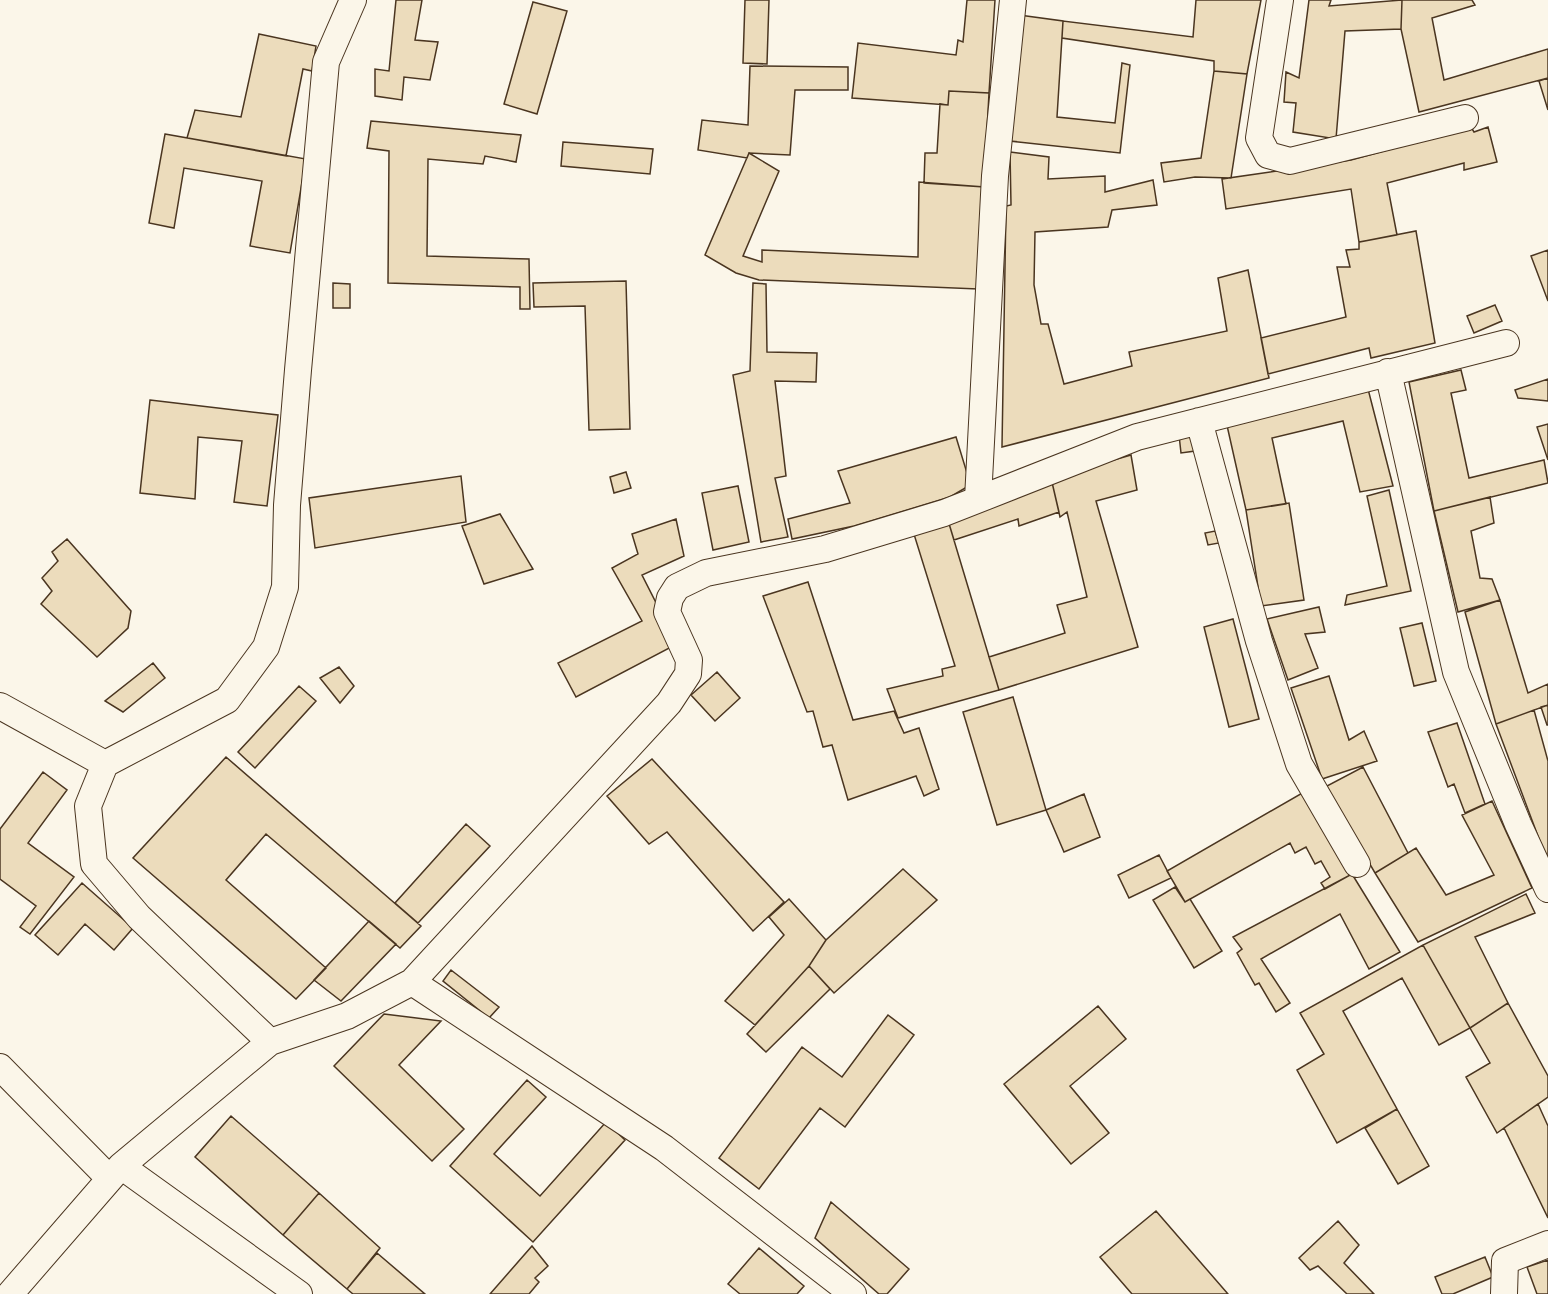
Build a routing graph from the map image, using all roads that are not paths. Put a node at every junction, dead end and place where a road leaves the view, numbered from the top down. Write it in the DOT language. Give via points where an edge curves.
graph roads {
  1 [pos="353,0"];
  2 [pos="1013,0"];
  3 [pos="1280,0"];
  4 [pos="1465,118"];
  5 [pos="1506,343"];
  6 [pos="1388,372"];
  7 [pos="1199,421"];
  8 [pos="978,500"];
  9 [pos="0,706"];
  10 [pos="105,764"];
  11 [pos="1357,864"];
  12 [pos="1548,889"];
  13 [pos="412,982"];
  14 [pos="270,1042"];
  15 [pos="0,1067"];
  16 [pos="115,1172"];
  17 [pos="1548,1244"];
  18 [pos="10,1294"];
  19 [pos="299,1294"];
  20 [pos="853,1294"];
  21 [pos="1504,1294"];
  1 -- 10 [label="street" via="326,62 287,505 285,587 266,647 227,700"];
  2 -- 8 [label="street" via="995,176"];
  3 -- 4 [label="street" via="1259,138 1268,155 1290,160"];
  5 -- 6 [label="street"];
  6 -- 7 [label="street"];
  6 -- 12 [label="street" via="1456,672"];
  7 -- 8 [label="street" via="1137,437"];
  7 -- 11 [label="street" via="1259,641 1299,764"];
  8 -- 13 [label="street" via="825,549 706,573 677,587 667,612 689,660 688,674 669,703"];
  9 -- 10 [label="street"];
  10 -- 14 [label="street" via="88,806 94,864 139,917"];
  13 -- 14 [label="street" via="347,1016"];
  13 -- 20 [label="street" via="664,1148"];
  14 -- 16 [label="street"];
  15 -- 16 [label="street"];
  16 -- 18 [label="street"];
  16 -- 19 [label="street"];
  17 -- 21 [label="street" via="1505,1261"];
}
